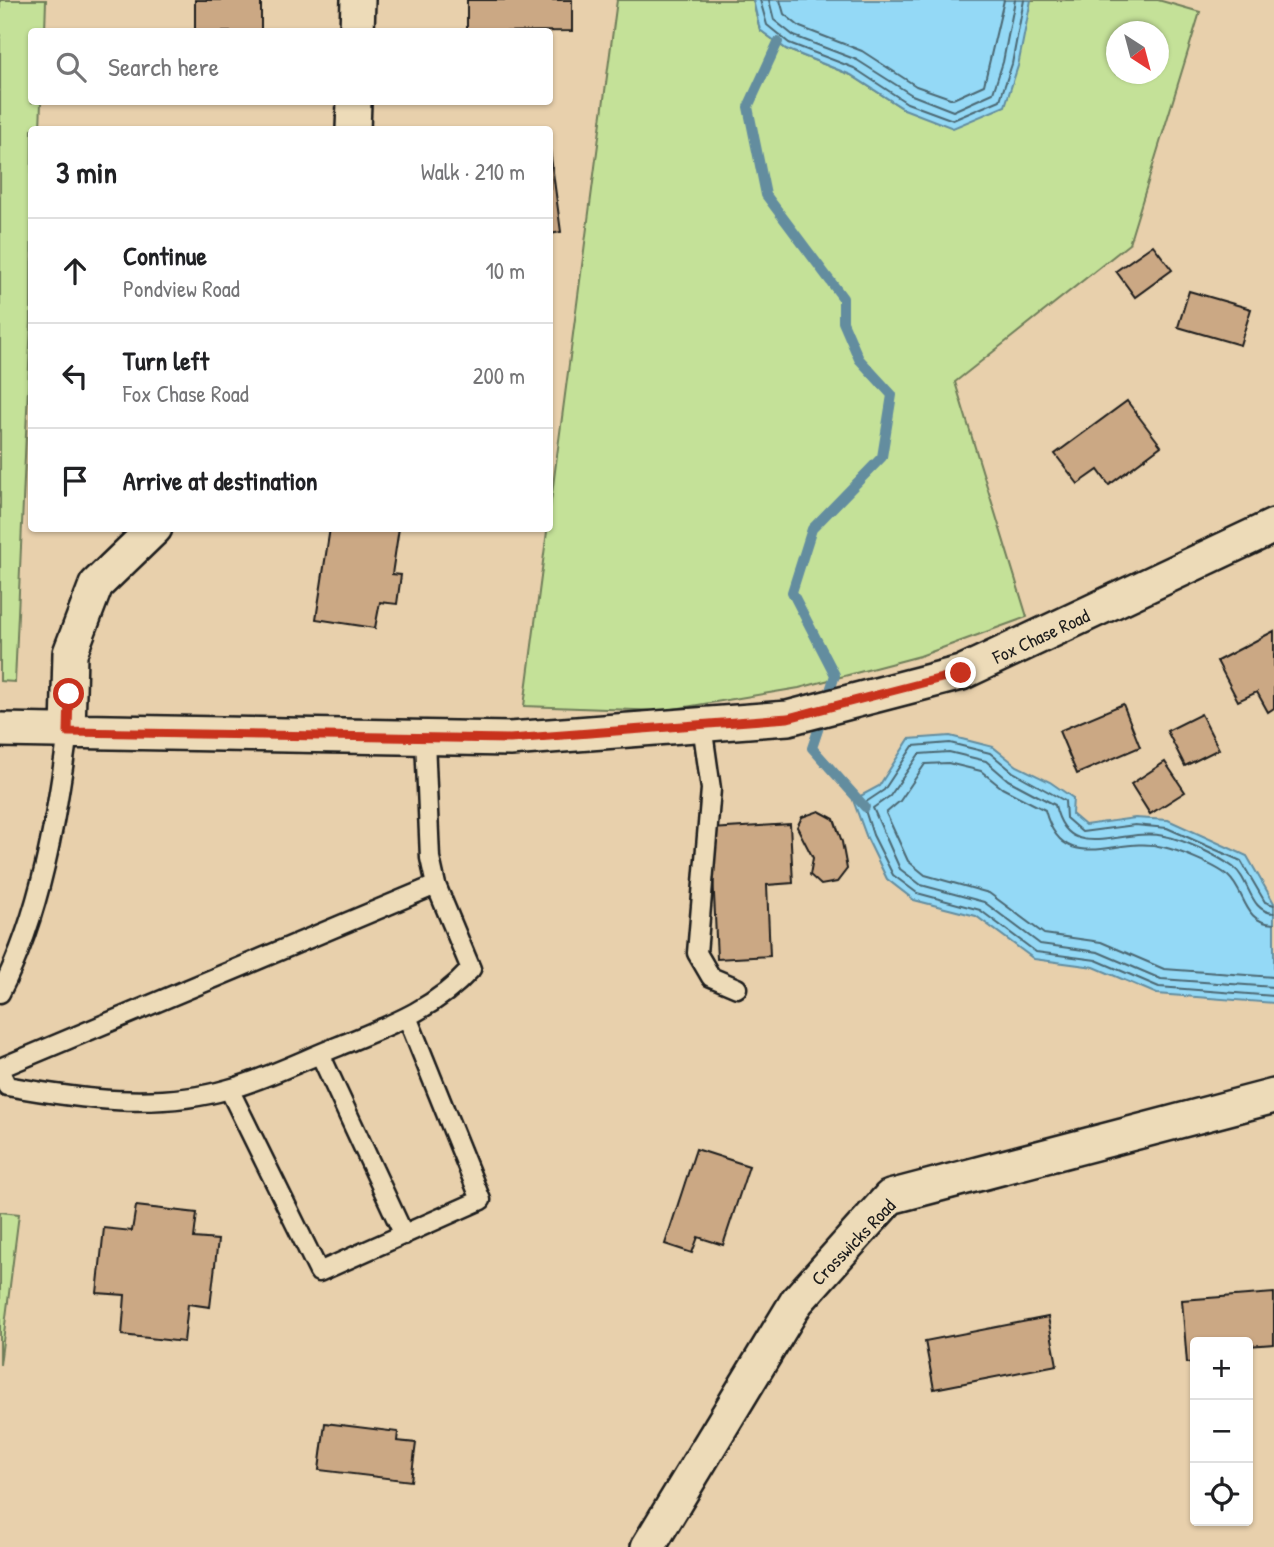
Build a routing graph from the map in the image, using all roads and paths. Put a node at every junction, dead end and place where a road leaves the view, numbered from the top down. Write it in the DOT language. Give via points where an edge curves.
graph roads {
  1 [pos="358,0"];
  2 [pos="357,28"];
  3 [pos="354,105"];
  4 [pos="353,126"];
  5 [pos="1274,526"];
  6 [pos="151,532"];
  7 [pos="702,725"];
  8 [pos="0,730"];
  9 [pos="68,732"];
  10 [pos="425,740"];
  11 [pos="436,885"];
  12 [pos="737,988"];
  13 [pos="0,993"];
  14 [pos="408,1019"];
  15 [pos="320,1054"];
  16 [pos="0,1070"];
  17 [pos="229,1089"];
  18 [pos="1274,1096"];
  19 [pos="404,1235"];
  20 [pos="648,1547"];
  1 -- 2 [label="street"];
  3 -- 4 [label="street"];
  5 -- 7 [label="street, Fox Chase Road" via="961,673 788,718"];
  6 -- 9 [label="street" via="96,585 70,653"];
  7 -- 10 [label="street, Fox Chase Road" via="510,739"];
  7 -- 12 [label="lane" via="711,789 697,953 711,977"];
  8 -- 9 [label="street, Fox Chase Road"];
  9 -- 10 [label="street, Fox Chase Road"];
  9 -- 13 [label="lane" via="39,890 17,961"];
  10 -- 11 [label="lane" via="429,858"];
  11 -- 14 [label="lane" via="471,970 450,992"];
  11 -- 16 [label="lane"];
  14 -- 15 [label="lane"];
  14 -- 19 [label="lane" via="481,1200"];
  15 -- 17 [label="lane"];
  15 -- 19 [label="lane"];
  16 -- 17 [label="lane" via="7,1086 80,1099 164,1099"];
  17 -- 19 [label="lane" via="319,1272"];
  18 -- 20 [label="street, Crosswicks Road" via="890,1197 797,1300"];
}
